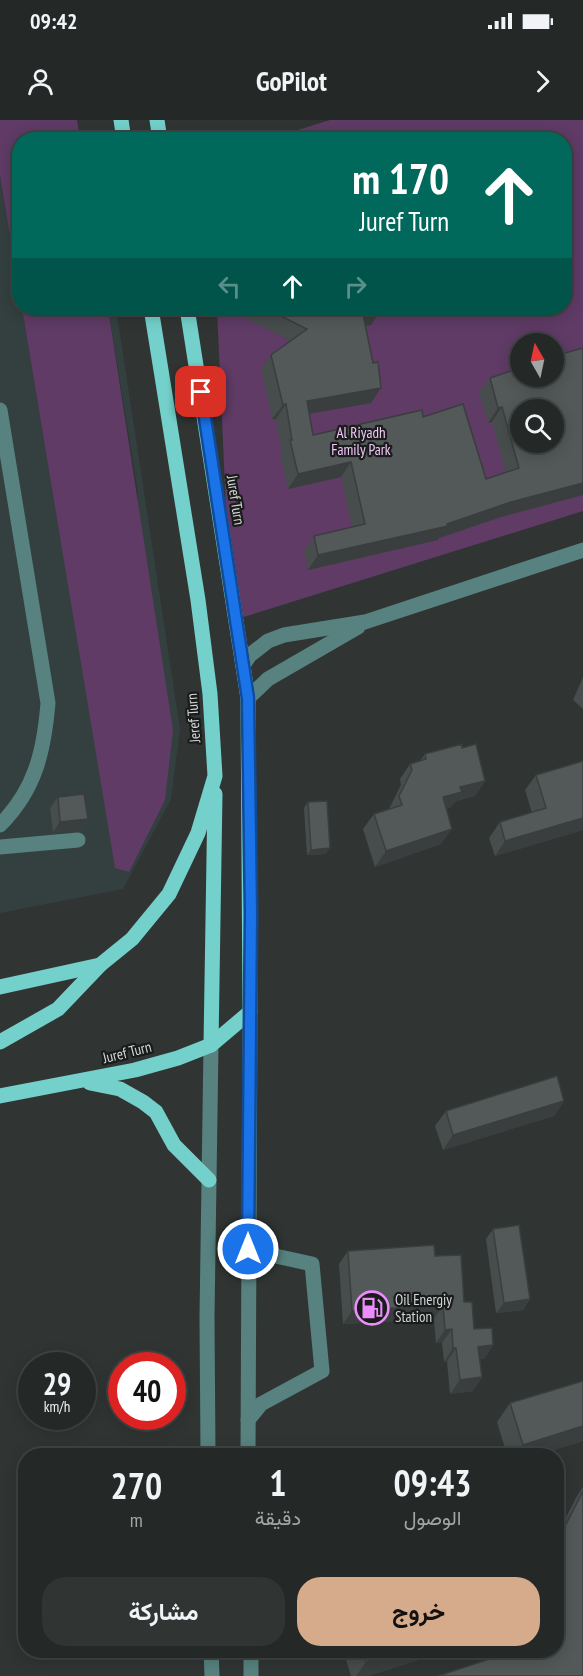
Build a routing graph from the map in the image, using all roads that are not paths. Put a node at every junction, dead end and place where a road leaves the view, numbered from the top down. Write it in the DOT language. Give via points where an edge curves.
graph roads {
  1 [pos="152,315"];
  2 [pos="188,315"];
  3 [pos="0,410"];
  4 [pos="583,550"];
  5 [pos="366,622"];
  6 [pos="243,666"];
  7 [pos="248,698"];
  8 [pos="215,776"];
  9 [pos="0,825"];
  10 [pos="78,840"];
  11 [pos="0,847"];
  12 [pos="100,965"];
  13 [pos="0,987"];
  14 [pos="250,1012"];
  15 [pos="0,1042"];
  16 [pos="211,1046"];
  17 [pos="82,1082"];
  18 [pos="0,1096"];
  19 [pos="209,1180"];
  20 [pos="248,1227"];
  21 [pos="248,1420"];
  22 [pos="208,1448"];
  23 [pos="248,1448"];
  24 [pos="211,1658"];
  25 [pos="251,1658"];
  26 [pos="212,1676"];
  27 [pos="251,1676"];
  1 -- 8 [label="main road, Jeref Turn" via="198,600"];
  2 -- 6 [label="main road, Juref Turn"];
  3 -- 9 [label="street" via="48,703 45,734 29,788"];
  4 -- 5 [label="street"];
  5 -- 6 [label="street" via="284,634 250,655"];
  5 -- 7 [label="street" via="268,679"];
  6 -- 7 [label="main road, Juref Turn"];
  7 -- 14 [label="main road, Juref Turn"];
  8 -- 12 [label="main road, Jeref Turn" via="198,833 169,894 132,939"];
  8 -- 16 [label="main road"];
  10 -- 11 [label="street"];
  12 -- 13 [label="main road"];
  12 -- 15 [label="main road, Jeref Turn" via="58,1009"];
  14 -- 16 [label="main road, Juref Turn"];
  14 -- 20 [label="street"];
  16 -- 17 [label="main road, Juref Turn"];
  16 -- 19 [label="street"];
  17 -- 18 [label="main road, Juref Turn"];
  17 -- 19 [label="main road" via="120,1089 156,1112 174,1145"];
  19 -- 22 [label="street"];
  20 -- 21 [label="street"];
  20 -- 21 [label="street" via="271,1255 312,1264 322,1371 261,1404"];
  21 -- 23 [label="street"];
  24 -- 26 [label="street"];
  25 -- 27 [label="street"];
}
